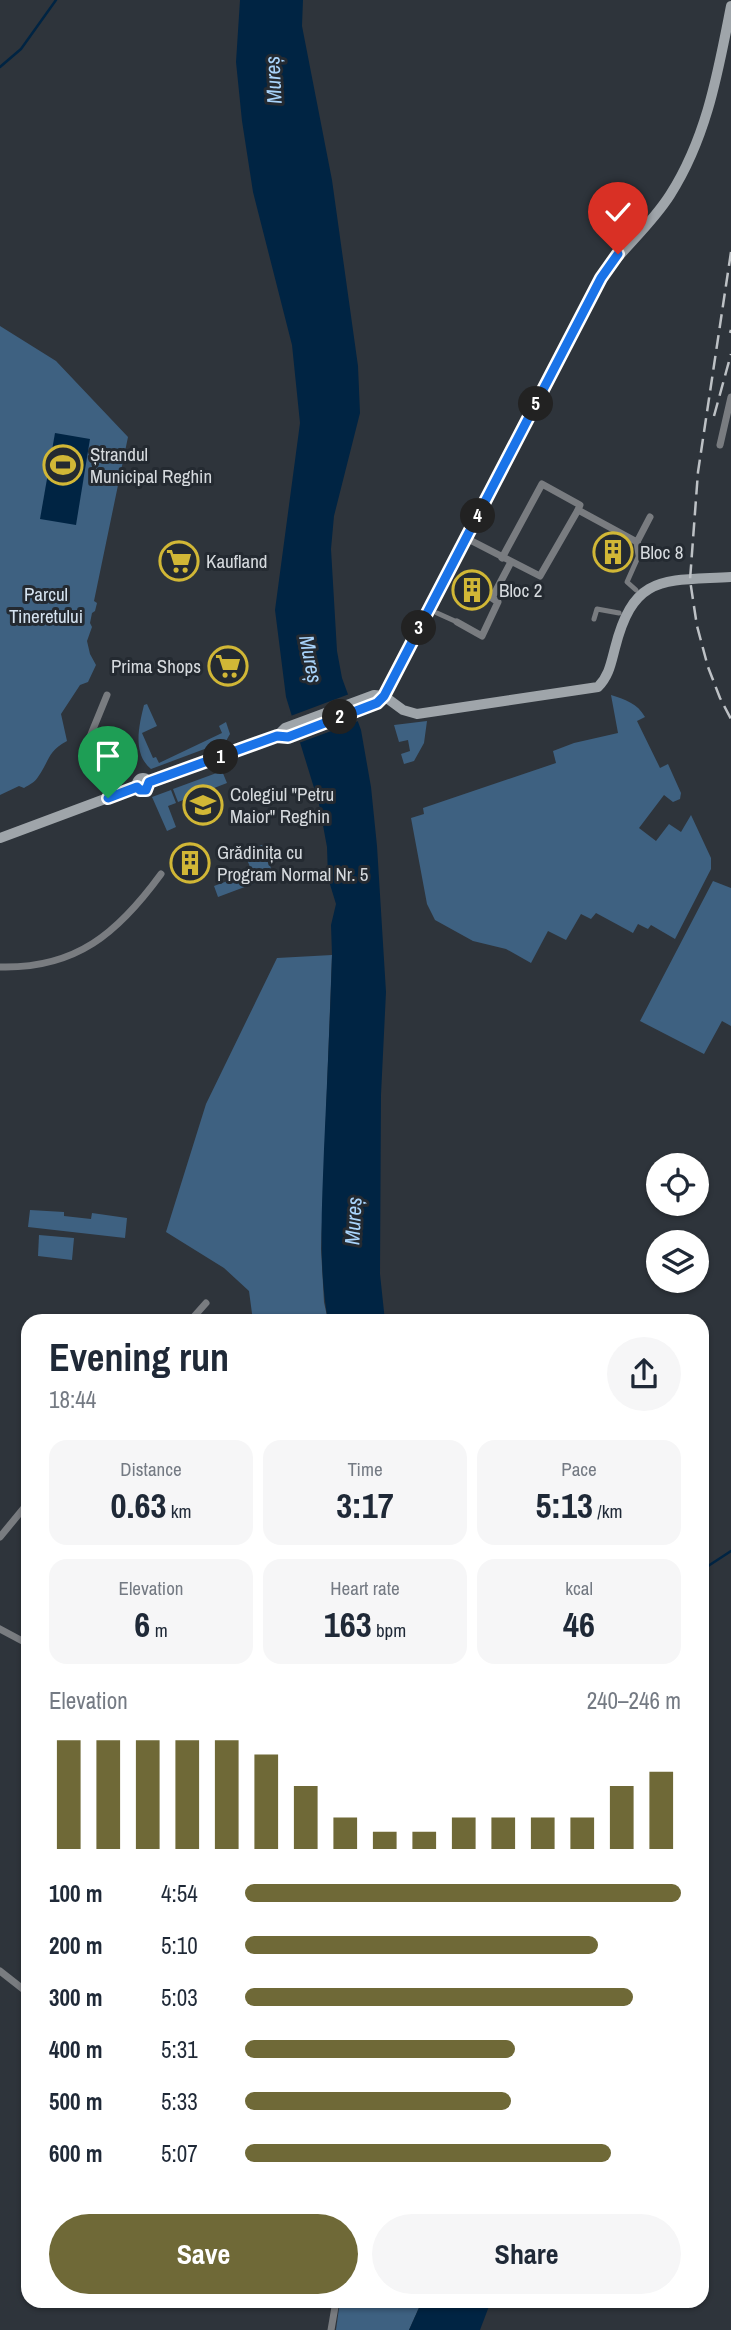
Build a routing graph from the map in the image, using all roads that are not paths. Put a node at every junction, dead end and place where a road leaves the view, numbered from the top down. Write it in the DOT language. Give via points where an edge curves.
graph roads {
  1 [pos="731,6"];
  2 [pos="731,397"];
  3 [pos="720,445"];
  4 [pos="578,510"];
  5 [pos="650,517"];
  6 [pos="466,538"];
  7 [pos="637,542"];
  8 [pos="639,555"];
  9 [pos="502,558"];
  10 [pos="511,562"];
  11 [pos="731,577"];
  12 [pos="636,590"];
  13 [pos="437,613"];
  14 [pos="619,613"];
  15 [pos="594,619"];
  16 [pos="457,622"];
  17 [pos="107,695"];
  18 [pos="378,698"];
  19 [pos="108,798"];
  20 [pos="0,838"];
  21 [pos="161,874"];
  22 [pos="0,967"];
  23 [pos="206,1303"];
  24 [pos="196,1314"];
  25 [pos="21,1512"];
  26 [pos="0,1537"];
  27 [pos="0,1629"];
  28 [pos="21,1640"];
  29 [pos="0,1971"];
  30 [pos="21,1988"];
  31 [pos="335,2308"];
  32 [pos="331,2330"];
  1 -- 6 [label="main road" via="713,99 685,169 669,197 601,278"];
  2 -- 3 [label="street"];
  4 -- 7 [label="street"];
  4 -- 9 [label="street" via="580,505 542,484"];
  4 -- 10 [label="street" via="540,576"];
  5 -- 7 [label="street"];
  6 -- 9 [label="street"];
  6 -- 18 [label="main road"];
  7 -- 8 [label="street"];
  8 -- 12 [label="street" via="627,582"];
  9 -- 10 [label="street"];
  10 -- 16 [label="street" via="492,598 498,602 482,636"];
  11 -- 18 [label="main road" via="659,584 639,594 621,623 608,674 598,687 417,714"];
  13 -- 16 [label="street"];
  14 -- 15 [label="street" via="597,609"];
  17 -- 19 [label="street" via="89,739"];
  18 -- 19 [label="main road" via="149,782 141,778 137,787"];
  19 -- 20 [label="main road"];
  21 -- 22 [label="street" via="139,905 88,947 41,965"];
  23 -- 24 [label="street"];
  25 -- 26 [label="street"];
  27 -- 28 [label="street"];
  29 -- 30 [label="street"];
  31 -- 32 [label="street"];
}
